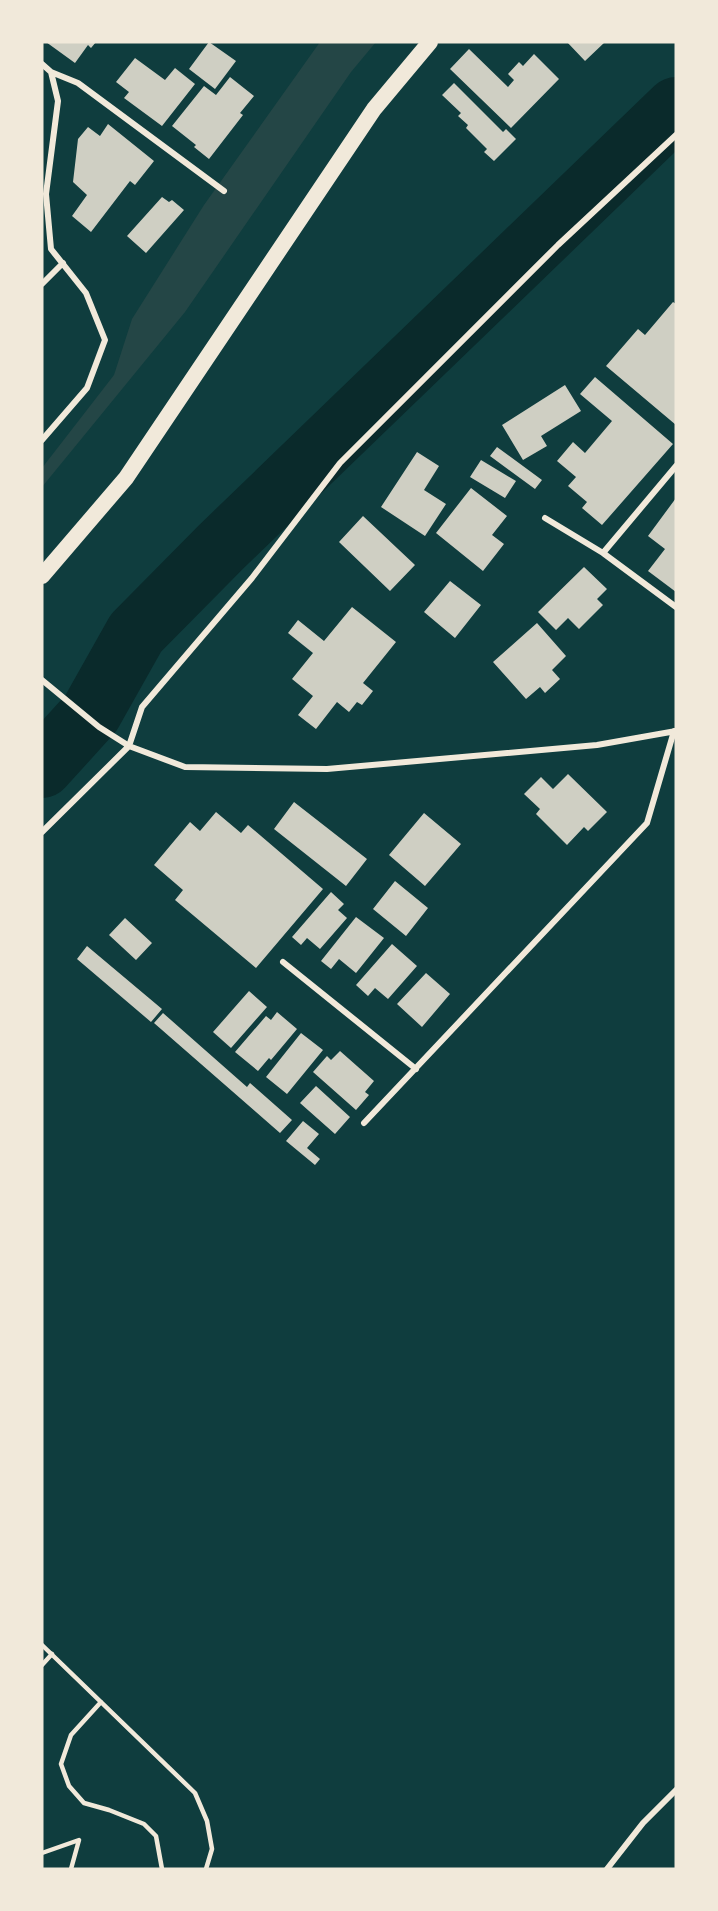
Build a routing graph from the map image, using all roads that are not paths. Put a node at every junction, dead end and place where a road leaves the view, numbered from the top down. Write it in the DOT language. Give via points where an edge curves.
graph roads {
  1 [pos="430,42"];
  2 [pos="42,64"];
  3 [pos="51,72"];
  4 [pos="676,135"];
  5 [pos="224,191"];
  6 [pos="63,263"];
  7 [pos="42,284"];
  8 [pos="42,440"];
  9 [pos="676,466"];
  10 [pos="545,518"];
  11 [pos="603,553"];
  12 [pos="42,576"];
  13 [pos="676,607"];
  14 [pos="42,680"];
  15 [pos="675,731"];
  16 [pos="129,746"];
  17 [pos="42,832"];
  18 [pos="283,962"];
  19 [pos="416,1069"];
  20 [pos="364,1123"];
  21 [pos="42,1645"];
  22 [pos="52,1654"];
  23 [pos="42,1665"];
  24 [pos="101,1702"];
  25 [pos="676,1790"];
  26 [pos="42,1853"];
  27 [pos="71,1869"];
  28 [pos="162,1869"];
  29 [pos="206,1869"];
  30 [pos="607,1869"];
  1 -- 12 [label="highway" via="374,109 126,478"];
  2 -- 3 [label="street"];
  3 -- 5 [label="street" via="78,83"];
  3 -- 6 [label="street" via="58,101 46,194 51,249"];
  4 -- 16 [label="street" via="558,245 340,463 252,578 142,707"];
  6 -- 7 [label="street"];
  6 -- 8 [label="street" via="86,293 105,340 87,388"];
  9 -- 11 [label="street"];
  10 -- 11 [label="street"];
  11 -- 13 [label="street"];
  14 -- 16 [label="street"];
  15 -- 16 [label="street" via="597,745 327,768 185,767"];
  15 -- 19 [label="street" via="647,824"];
  16 -- 17 [label="street"];
  18 -- 19 [label="street"];
  19 -- 20 [label="street"];
  21 -- 22 [label="lane"];
  22 -- 23 [label="lane"];
  22 -- 24 [label="lane"];
  24 -- 28 [label="lane" via="71,1735 61,1764 69,1786 84,1803 144,1824 156,1836"];
  24 -- 29 [label="lane" via="195,1793 207,1821 212,1849"];
  25 -- 30 [label="street" via="643,1823"];
  26 -- 27 [label="lane" via="79,1840"];
}
